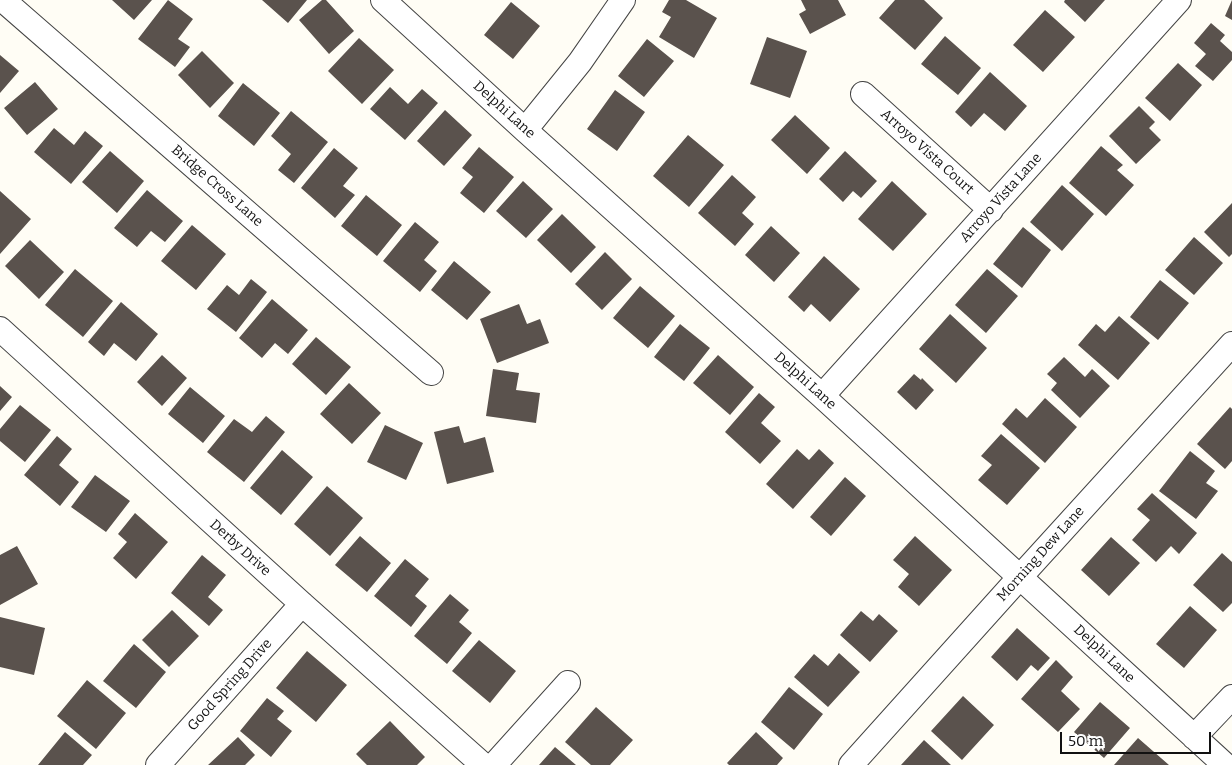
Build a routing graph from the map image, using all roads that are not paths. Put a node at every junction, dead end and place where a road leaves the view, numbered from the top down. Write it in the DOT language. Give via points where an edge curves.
graph roads {
  1 [pos="3,0"];
  2 [pos="383,0"];
  3 [pos="623,0"];
  4 [pos="1179,0"];
  5 [pos="863,94"];
  6 [pos="525,130"];
  7 [pos="991,210"];
  8 [pos="0,329"];
  9 [pos="1232,344"];
  10 [pos="431,373"];
  11 [pos="822,396"];
  12 [pos="1020,577"];
  13 [pos="302,604"];
  14 [pos="568,683"];
  15 [pos="1232,697"];
  16 [pos="1194,737"];
  17 [pos="158,765"];
  18 [pos="483,765"];
  19 [pos="494,765"];
  20 [pos="851,765"];
  21 [pos="1225,765"];
  1 -- 10 [label="street, Bridge Cross Lane"];
  2 -- 6 [label="street, Delphi Lane"];
  3 -- 6 [label="street" via="580,62"];
  4 -- 7 [label="street, Arroyo Vista Lane"];
  5 -- 7 [label="street, Arroyo Vista Court"];
  6 -- 11 [label="street, Delphi Lane"];
  7 -- 11 [label="street, Arroyo Vista Lane"];
  8 -- 13 [label="street, Derby Drive"];
  9 -- 12 [label="street, Morning Dew Lane"];
  11 -- 12 [label="street, Delphi Lane"];
  12 -- 16 [label="street, Delphi Lane"];
  12 -- 20 [label="street, Morning Dew Lane"];
  13 -- 17 [label="street, Good Spring Drive"];
  13 -- 18 [label="street, Derby Drive"];
  14 -- 19 [label="street"];
  15 -- 16 [label="street"];
  16 -- 21 [label="street, Delphi Lane"];
}
